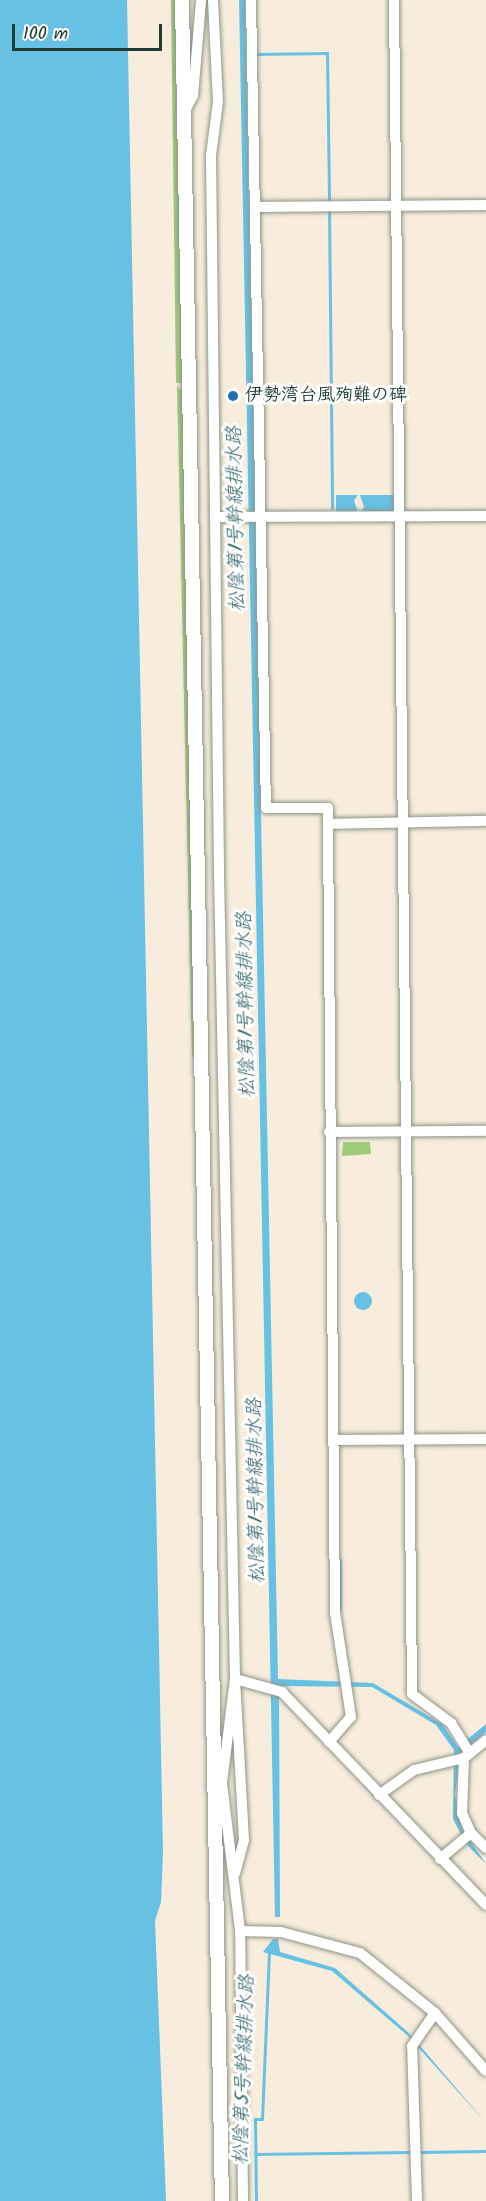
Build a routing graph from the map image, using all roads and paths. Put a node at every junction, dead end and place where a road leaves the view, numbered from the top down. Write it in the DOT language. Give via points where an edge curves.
graph roads {
  1 [pos="182,0"];
  2 [pos="201,0"];
  3 [pos="213,0"];
  4 [pos="251,0"];
  5 [pos="394,0"];
  6 [pos="186,110"];
  7 [pos="486,205"];
  8 [pos="396,206"];
  9 [pos="255,207"];
  10 [pos="486,516"];
  11 [pos="215,517"];
  12 [pos="400,517"];
  13 [pos="261,518"];
  14 [pos="404,822"];
  15 [pos="486,822"];
  16 [pos="328,824"];
  17 [pos="406,1131"];
  18 [pos="486,1131"];
  19 [pos="329,1132"];
  20 [pos="486,1438"];
  21 [pos="410,1439"];
  22 [pos="333,1440"];
  23 [pos="236,1679"];
  24 [pos="486,1740"];
  25 [pos="329,1742"];
  26 [pos="463,1754"];
  27 [pos="218,1783"];
  28 [pos="380,1795"];
  29 [pos="473,1836"];
  30 [pos="486,1848"];
  31 [pos="440,1859"];
  32 [pos="234,1873"];
  33 [pos="486,1905"];
  34 [pos="240,1930"];
  35 [pos="435,2013"];
  36 [pos="486,2071"];
  37 [pos="222,2201"];
  38 [pos="243,2201"];
  39 [pos="417,2201"];
  1 -- 6 [label="street"];
  2 -- 6 [label="street" via="193,96"];
  3 -- 11 [label="street" via="218,102 211,155"];
  4 -- 9 [label="street"];
  5 -- 8 [label="street"];
  6 -- 27 [label="street"];
  7 -- 8 [label="street"];
  8 -- 9 [label="street"];
  8 -- 12 [label="street"];
  9 -- 13 [label="street"];
  10 -- 12 [label="street"];
  11 -- 13 [label="street"];
  11 -- 23 [label="street"];
  12 -- 13 [label="street"];
  12 -- 14 [label="street"];
  13 -- 16 [label="street" via="266,808 328,808"];
  14 -- 15 [label="street"];
  14 -- 16 [label="street"];
  14 -- 17 [label="street"];
  16 -- 19 [label="street"];
  17 -- 18 [label="street"];
  17 -- 19 [label="street"];
  17 -- 21 [label="street"];
  19 -- 22 [label="street"];
  20 -- 21 [label="street"];
  21 -- 22 [label="street"];
  21 -- 26 [label="street" via="412,1694 451,1723"];
  22 -- 25 [label="street" via="343,1684 351,1717"];
  23 -- 25 [label="street" via="280,1691"];
  23 -- 27 [label="street"];
  23 -- 32 [label="street" via="244,1840"];
  24 -- 26 [label="street"];
  25 -- 28 [label="street"];
  26 -- 28 [label="street" via="414,1770"];
  26 -- 29 [label="street" via="459,1794"];
  27 -- 32 [label="street"];
  27 -- 37 [label="street"];
  28 -- 31 [label="street"];
  29 -- 30 [label="street"];
  29 -- 31 [label="street"];
  31 -- 33 [label="street"];
  32 -- 34 [label="street"];
  34 -- 35 [label="street" via="281,1932 360,1953"];
  34 -- 38 [label="street"];
  35 -- 36 [label="street"];
  35 -- 39 [label="street" via="417,2042"];
}
